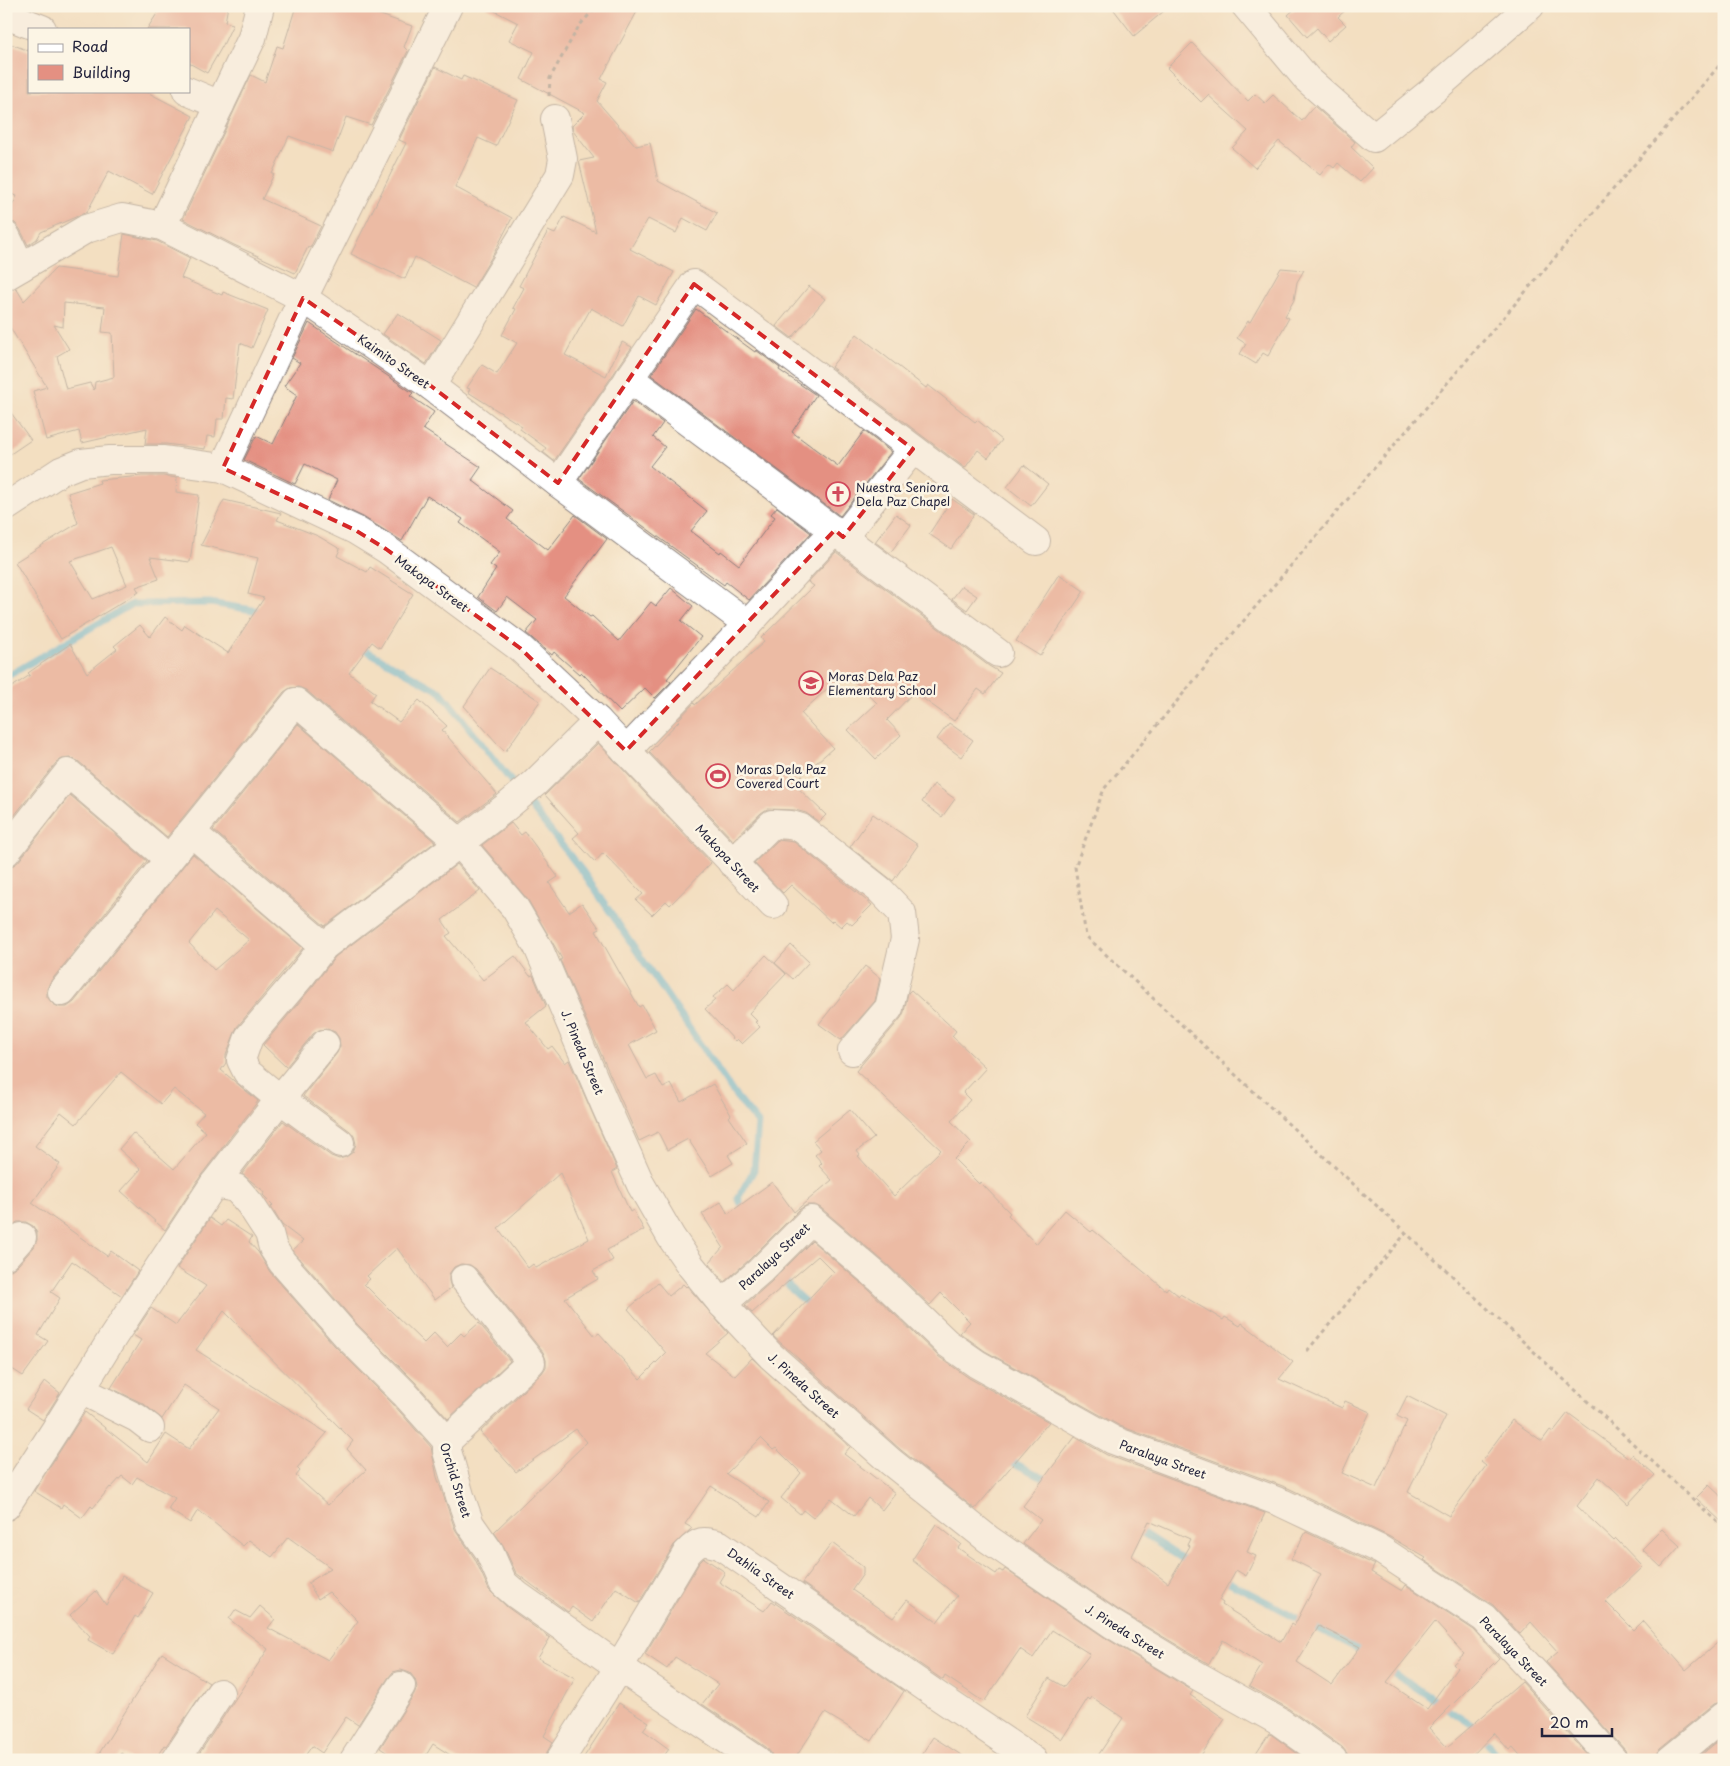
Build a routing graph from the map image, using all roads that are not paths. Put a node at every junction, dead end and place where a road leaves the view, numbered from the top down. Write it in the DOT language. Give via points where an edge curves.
graph roads {
  1 [pos="260,6"];
  2 [pos="448,6"];
  3 [pos="1246,6"];
  4 [pos="1530,6"];
  5 [pos="6,15"];
  6 [pos="39,28"];
  7 [pos="189,92"];
  8 [pos="220,105"];
  9 [pos="555,119"];
  10 [pos="162,226"];
  11 [pos="6,236"];
  12 [pos="13,271"];
  13 [pos="303,298"];
  14 [pos="630,378"];
  15 [pos="431,386"];
  16 [pos="913,449"];
  17 [pos="223,468"];
  18 [pos="558,483"];
  19 [pos="6,507"];
  20 [pos="839,533"];
  21 [pos="1036,541"];
  22 [pos="748,624"];
  23 [pos="998,653"];
  24 [pos="598,721"];
  25 [pos="626,751"];
  26 [pos="191,832"];
  27 [pos="459,842"];
  28 [pos="6,852"];
  29 [pos="170,859"];
  30 [pos="732,863"];
  31 [pos="773,905"];
  32 [pos="324,946"];
  33 [pos="62,992"];
  34 [pos="325,1044"];
  35 [pos="852,1050"];
  36 [pos="280,1099"];
  37 [pos="340,1143"];
  38 [pos="214,1184"];
  39 [pos="464,1279"];
  40 [pos="722,1304"];
  41 [pos="81,1390"];
  42 [pos="150,1428"];
  43 [pos="447,1441"];
  44 [pos="6,1506"];
  45 [pos="619,1667"];
  46 [pos="401,1686"];
  47 [pos="220,1693"];
  48 [pos="1724,1716"];
  49 [pos="176,1760"];
  50 [pos="354,1760"];
  51 [pos="560,1760"];
  52 [pos="757,1760"];
  53 [pos="1033,1760"];
  54 [pos="1333,1760"];
  55 [pos="1613,1760"];
  56 [pos="1670,1760"];
  1 -- 8 [label="street" via="252,38"];
  2 -- 13 [label="street"];
  3 -- 4 [label="street" via="1307,79 1374,138"];
  5 -- 6 [label="street"];
  7 -- 8 [label="street"];
  8 -- 10 [label="street"];
  9 -- 15 [label="street" via="563,159 560,175"];
  10 -- 12 [label="street, Kaimito Street" via="122,218 86,228"];
  10 -- 13 [label="street, Kaimito Street"];
  11 -- 12 [label="street"];
  13 -- 15 [label="street, Kaimito Street"];
  13 -- 17 [label="street"];
  14 -- 16 [label="street" via="694,284"];
  14 -- 18 [label="street"];
  14 -- 20 [label="street"];
  15 -- 18 [label="street, Kaimito Street"];
  16 -- 20 [label="street"];
  16 -- 21 [label="street"];
  17 -- 19 [label="street, Makopa Street" via="164,460 81,463 54,475"];
  17 -- 24 [label="street, Makopa Street" via="355,530 386,549 520,648"];
  18 -- 22 [label="street, Kaimito Street"];
  20 -- 22 [label="street"];
  20 -- 23 [label="street"];
  22 -- 25 [label="street"];
  24 -- 25 [label="street, Makopa Street"];
  24 -- 27 [label="street" via="535,783"];
  25 -- 30 [label="street, Makopa Street"];
  26 -- 27 [label="street, J. Pineda Street" via="296,702"];
  26 -- 29 [label="street"];
  26 -- 32 [label="street"];
  27 -- 32 [label="street"];
  27 -- 40 [label="street, J. Pineda Street" via="515,908 534,939 641,1185 676,1244"];
  28 -- 29 [label="street" via="68,773"];
  29 -- 33 [label="street"];
  30 -- 31 [label="street, Makopa Street"];
  30 -- 35 [label="street" via="772,824 791,824 801,828 880,890 902,913 904,939 889,1008"];
  32 -- 36 [label="street" via="249,1037 241,1060 247,1072"];
  34 -- 36 [label="street"];
  36 -- 37 [label="street"];
  36 -- 38 [label="street"];
  38 -- 41 [label="street"];
  38 -- 43 [label="street, Orchid Street" via="236,1188 269,1233 282,1262 346,1336"];
  39 -- 43 [label="street" via="531,1362"];
  40 -- 54 [label="street, J. Pineda Street" via="771,1356 826,1406 988,1539 1112,1624 1280,1722"];
  40 -- 55 [label="street, Paralaya Street" via="811,1220 879,1278 947,1343 977,1364 1113,1440 1282,1503 1381,1550 1484,1618"];
  41 -- 42 [label="street"];
  41 -- 44 [label="street"];
  43 -- 45 [label="street, Orchid Street" via="447,1451 470,1524 489,1551 503,1583"];
  45 -- 51 [label="street, Dahlia Street"];
  45 -- 52 [label="street, Orchid Street"];
  45 -- 53 [label="street, Dahlia Street" via="696,1543 720,1544"];
  46 -- 50 [label="street"];
  47 -- 49 [label="street"];
  48 -- 56 [label="street"];
}
